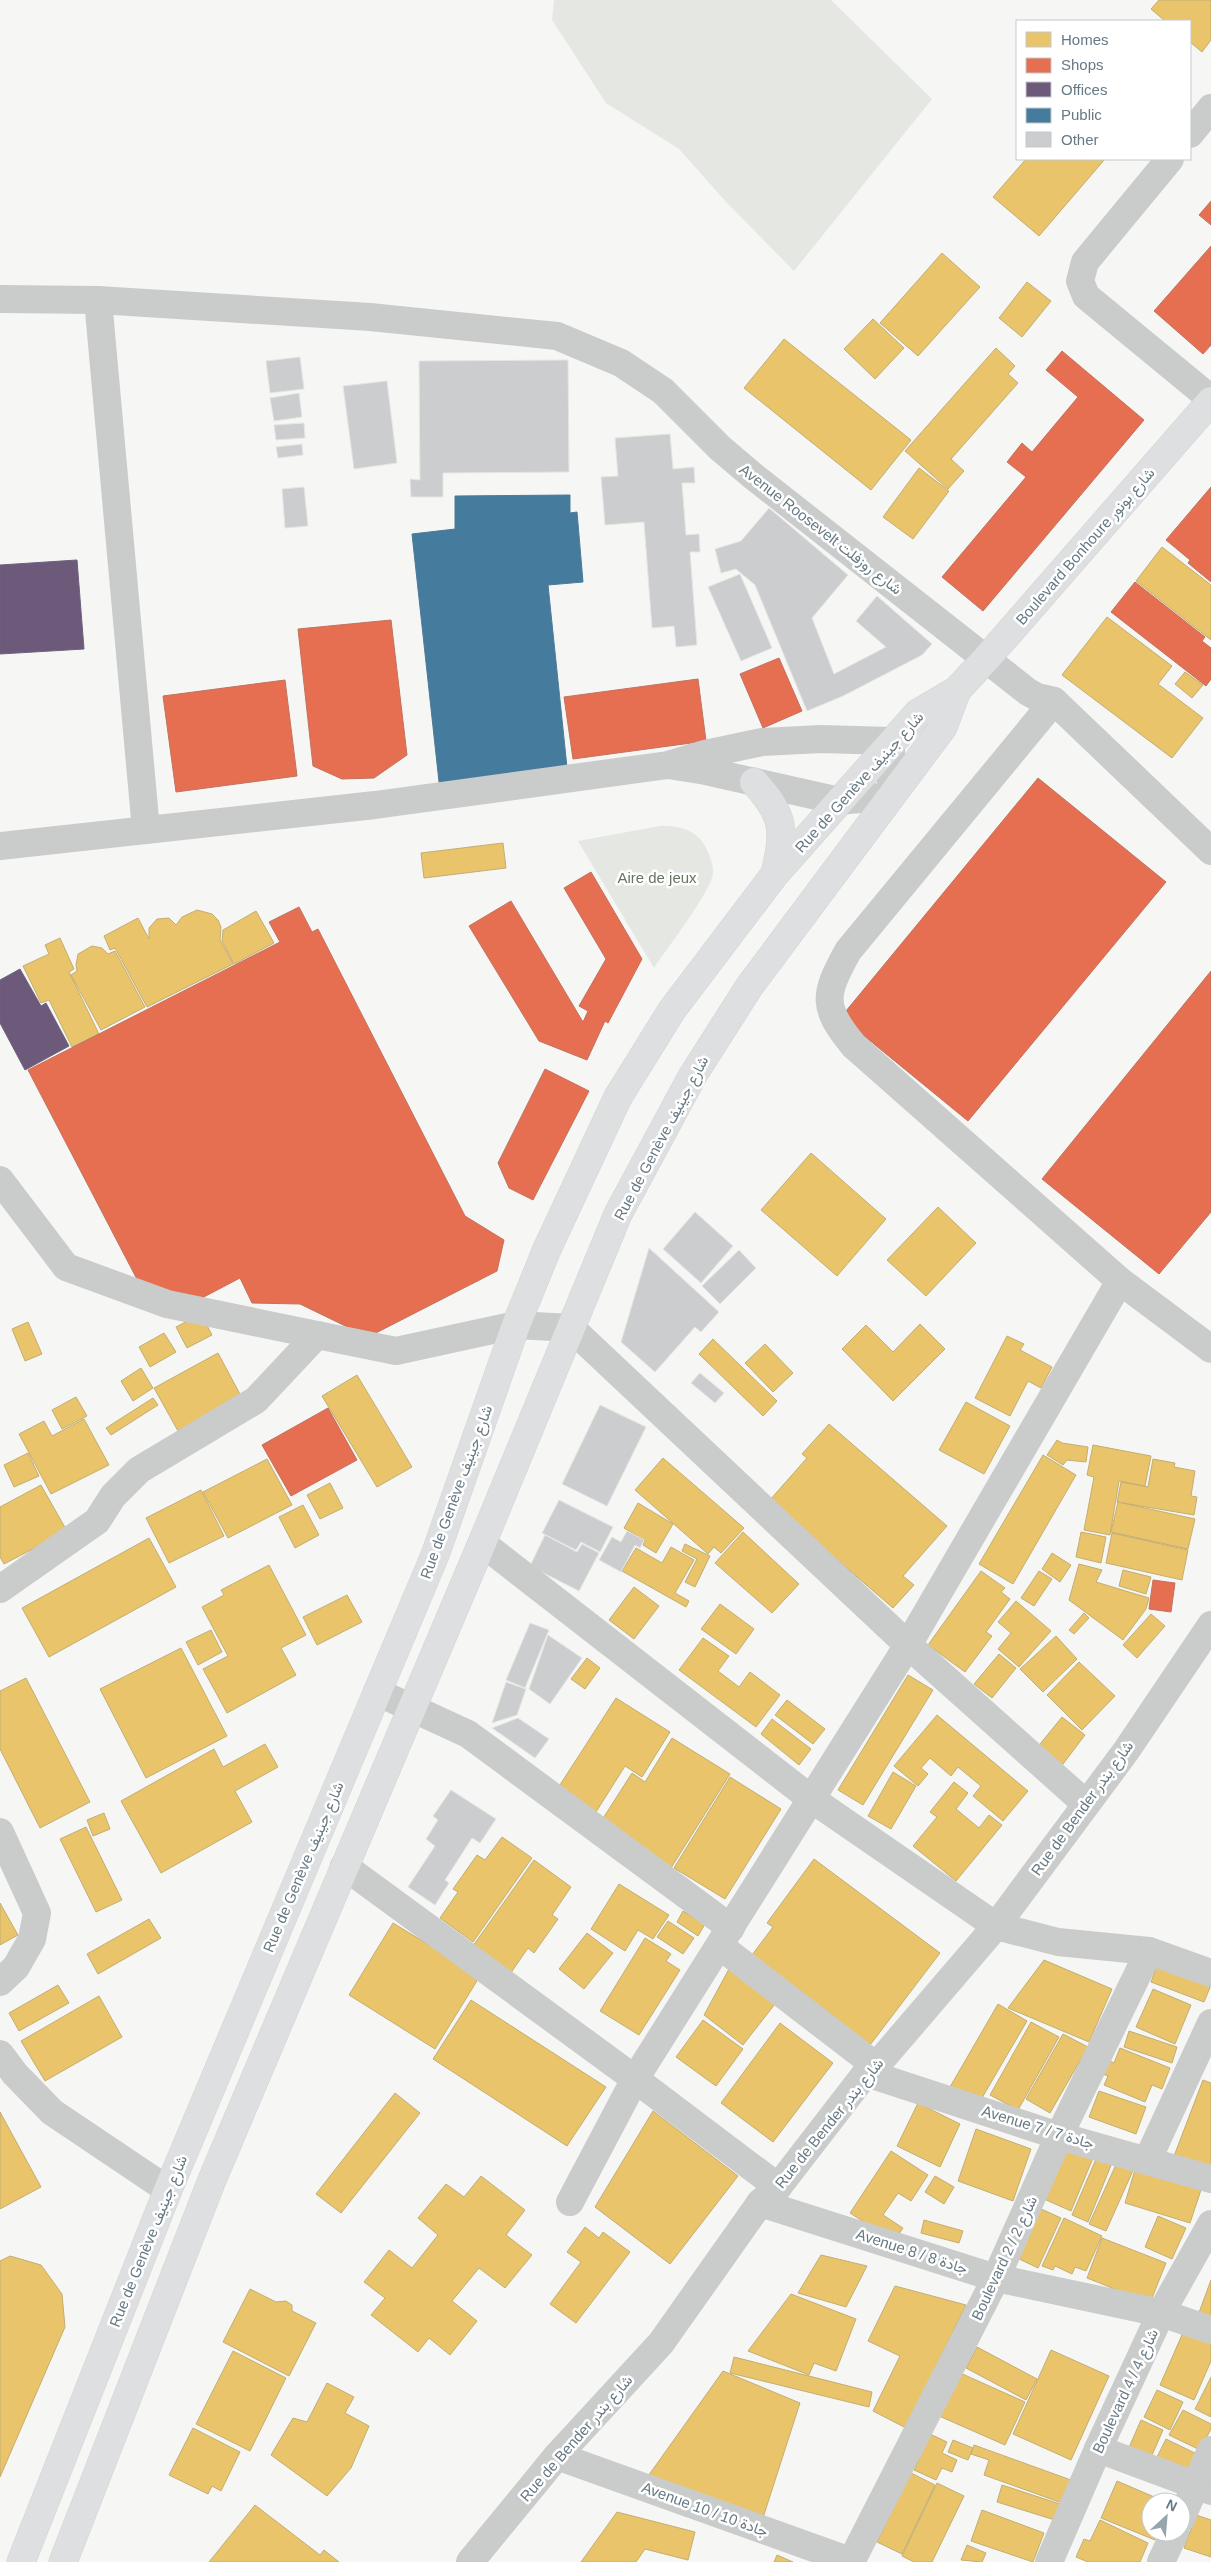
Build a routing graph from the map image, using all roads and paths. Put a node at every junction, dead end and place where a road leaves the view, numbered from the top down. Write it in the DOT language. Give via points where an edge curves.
graph roads {
  1 [pos="1211,108"];
  2 [pos="1191,133"];
  3 [pos="1169,160"];
  4 [pos="0,299"];
  5 [pos="98,300"];
  6 [pos="1211,400"];
  7 [pos="986,659"];
  8 [pos="957,690"];
  9 [pos="1054,701"];
  10 [pos="892,741"];
  11 [pos="668,766"];
  12 [pos="754,782"];
  13 [pos="892,796"];
  14 [pos="839,801"];
  15 [pos="146,830"];
  16 [pos="0,846"];
  17 [pos="1211,851"];
  18 [pos="775,874"];
  19 [pos="0,1180"];
  20 [pos="1120,1281"];
  21 [pos="516,1325"];
  22 [pos="571,1328"];
  23 [pos="317,1335"];
  24 [pos="1211,1349"];
  25 [pos="482,1543"];
  26 [pos="0,1589"];
  27 [pos="1211,1625"];
  28 [pos="908,1645"];
  29 [pos="377,1692"];
  30 [pos="413,1708"];
  31 [pos="810,1798"];
  32 [pos="1084,1803"];
  33 [pos="0,1832"];
  34 [pos="344,1866"];
  35 [pos="996,1926"];
  36 [pos="726,1937"];
  37 [pos="1149,1951"];
  38 [pos="1211,1973"];
  39 [pos="0,1982"];
  40 [pos="1211,2023"];
  41 [pos="0,2054"];
  42 [pos="871,2069"];
  43 [pos="635,2079"];
  44 [pos="1059,2136"];
  45 [pos="1148,2159"];
  46 [pos="1211,2179"];
  47 [pos="168,2190"];
  48 [pos="769,2195"];
  49 [pos="570,2202"];
  50 [pos="1211,2224"];
  51 [pos="996,2278"];
  52 [pos="1161,2313"];
  53 [pos="1211,2330"];
  54 [pos="1098,2449"];
  55 [pos="1211,2450"];
  56 [pos="557,2456"];
  57 [pos="1204,2489"];
  58 [pos="1191,2506"];
  59 [pos="1170,2542"];
  60 [pos="20,2562"];
  61 [pos="63,2562"];
  62 [pos="470,2562"];
  63 [pos="852,2562"];
  64 [pos="1049,2562"];
  65 [pos="1161,2562"];
  1 -- 2 [label="street"];
  3 -- 6 [label="street" via="1085,262 1080,281 1086,296"];
  4 -- 5 [label="street, Avenue Roosevelt شارع روزفلت"];
  5 -- 7 [label="street, Avenue Roosevelt شارع روزفلت" via="370,316 557,336 621,363 663,391 753,476"];
  5 -- 15 [label="street"];
  6 -- 7 [label="main road, Boulevard Bonhoure شارع بونور"];
  7 -- 8 [label="main road, Boulevard Bonhoure شارع بونور"];
  7 -- 9 [label="street, Avenue Roosevelt شارع روزفلت" via="1028,692"];
  8 -- 10 [label="main road, Rue de Genève شارع جينيف" via="918,713"];
  8 -- 13 [label="main road, Rue de Genève شارع جينيف" via="944,727"];
  9 -- 17 [label="street"];
  9 -- 20 [label="street" via="853,944 832,980 828,1002 837,1025 854,1046"];
  10 -- 11 [label="street" via="821,739 762,742"];
  10 -- 13 [label="street"];
  10 -- 14 [label="main road, Rue de Genève شارع جينيف"];
  11 -- 12 [label="street"];
  11 -- 15 [label="street" via="375,805"];
  12 -- 14 [label="street"];
  12 -- 18 [label="main road" via="768,797 779,818 782,834"];
  13 -- 14 [label="street"];
  13 -- 22 [label="main road, Rue de Genève شارع جينيف" via="749,987 693,1074 618,1214"];
  14 -- 18 [label="main road, Rue de Genève شارع جينيف"];
  15 -- 16 [label="street"];
  18 -- 21 [label="main road, Rue de Genève شارع جينيف" via="672,1010 618,1097 547,1249"];
  19 -- 23 [label="street" via="66,1267 167,1304"];
  20 -- 24 [label="street"];
  20 -- 28 [label="street"];
  21 -- 22 [label="street"];
  21 -- 23 [label="street" via="396,1351"];
  21 -- 29 [label="main road, Rue de Genève شارع جينيف" via="434,1554"];
  22 -- 25 [label="main road, Rue de Genève شارع جينيف"];
  22 -- 28 [label="street"];
  23 -- 26 [label="street" via="256,1400 139,1470 113,1496 97,1521"];
  25 -- 30 [label="main road, Rue de Genève شارع جينيف"];
  25 -- 31 [label="street"];
  27 -- 32 [label="street, Rue de Bender شارع بندر" via="1126,1751"];
  28 -- 31 [label="street"];
  28 -- 32 [label="street"];
  29 -- 30 [label="street, Avenue 7 / جادة 7"];
  29 -- 47 [label="main road, Rue de Genève شارع جينيف"];
  30 -- 34 [label="main road, Rue de Genève شارع جينيف"];
  30 -- 36 [label="street, Avenue 7 / جادة 7" via="468,1734"];
  31 -- 35 [label="street"];
  31 -- 36 [label="street"];
  32 -- 35 [label="street, Rue de Bender شارع بندر"];
  33 -- 39 [label="street" via="37,1913 32,1939 16,1967"];
  34 -- 43 [label="street, Avenue 8 / جادة 8"];
  34 -- 61 [label="main road, Rue de Genève شارع جينيف" via="212,2180"];
  35 -- 37 [label="street" via="1058,1942"];
  35 -- 42 [label="street, Rue de Bender شارع بندر"];
  36 -- 42 [label="street, Avenue 7 / جادة 7"];
  36 -- 43 [label="street"];
  37 -- 38 [label="street"];
  37 -- 44 [label="street, Boulevard 2 / شارع 2"];
  40 -- 45 [label="street"];
  41 -- 47 [label="street" via="52,2112"];
  42 -- 44 [label="street, Avenue 7 / جادة 7"];
  42 -- 48 [label="street, Rue de Bender شارع بندر"];
  43 -- 48 [label="street, Avenue 8 / جادة 8"];
  43 -- 49 [label="street"];
  44 -- 45 [label="street, Avenue 7 / جادة 7"];
  44 -- 51 [label="street, Boulevard 2 / شارع 2"];
  45 -- 46 [label="street, Avenue 7 / جادة 7"];
  47 -- 60 [label="main road, Rue de Genève شارع جينيف"];
  48 -- 51 [label="street, Avenue 8 / جادة 8"];
  48 -- 56 [label="street, Rue de Bender شارع بندر" via="661,2343"];
  50 -- 52 [label="street, Boulevard 4 / شارع 4"];
  51 -- 52 [label="street, Avenue 8 / جادة 8"];
  51 -- 63 [label="street, Boulevard 2 / شارع 2"];
  52 -- 53 [label="street, Avenue 8 / جادة 8"];
  52 -- 54 [label="street, Boulevard 4 / شارع 4"];
  54 -- 57 [label="street"];
  54 -- 64 [label="street, Boulevard 4 / شارع 4"];
  55 -- 57 [label="street"];
  56 -- 62 [label="street, Rue de Bender شارع بندر"];
  56 -- 63 [label="street, Avenue 10 / جادة 10"];
  57 -- 58 [label="street"];
  59 -- 65 [label="street"];
}
